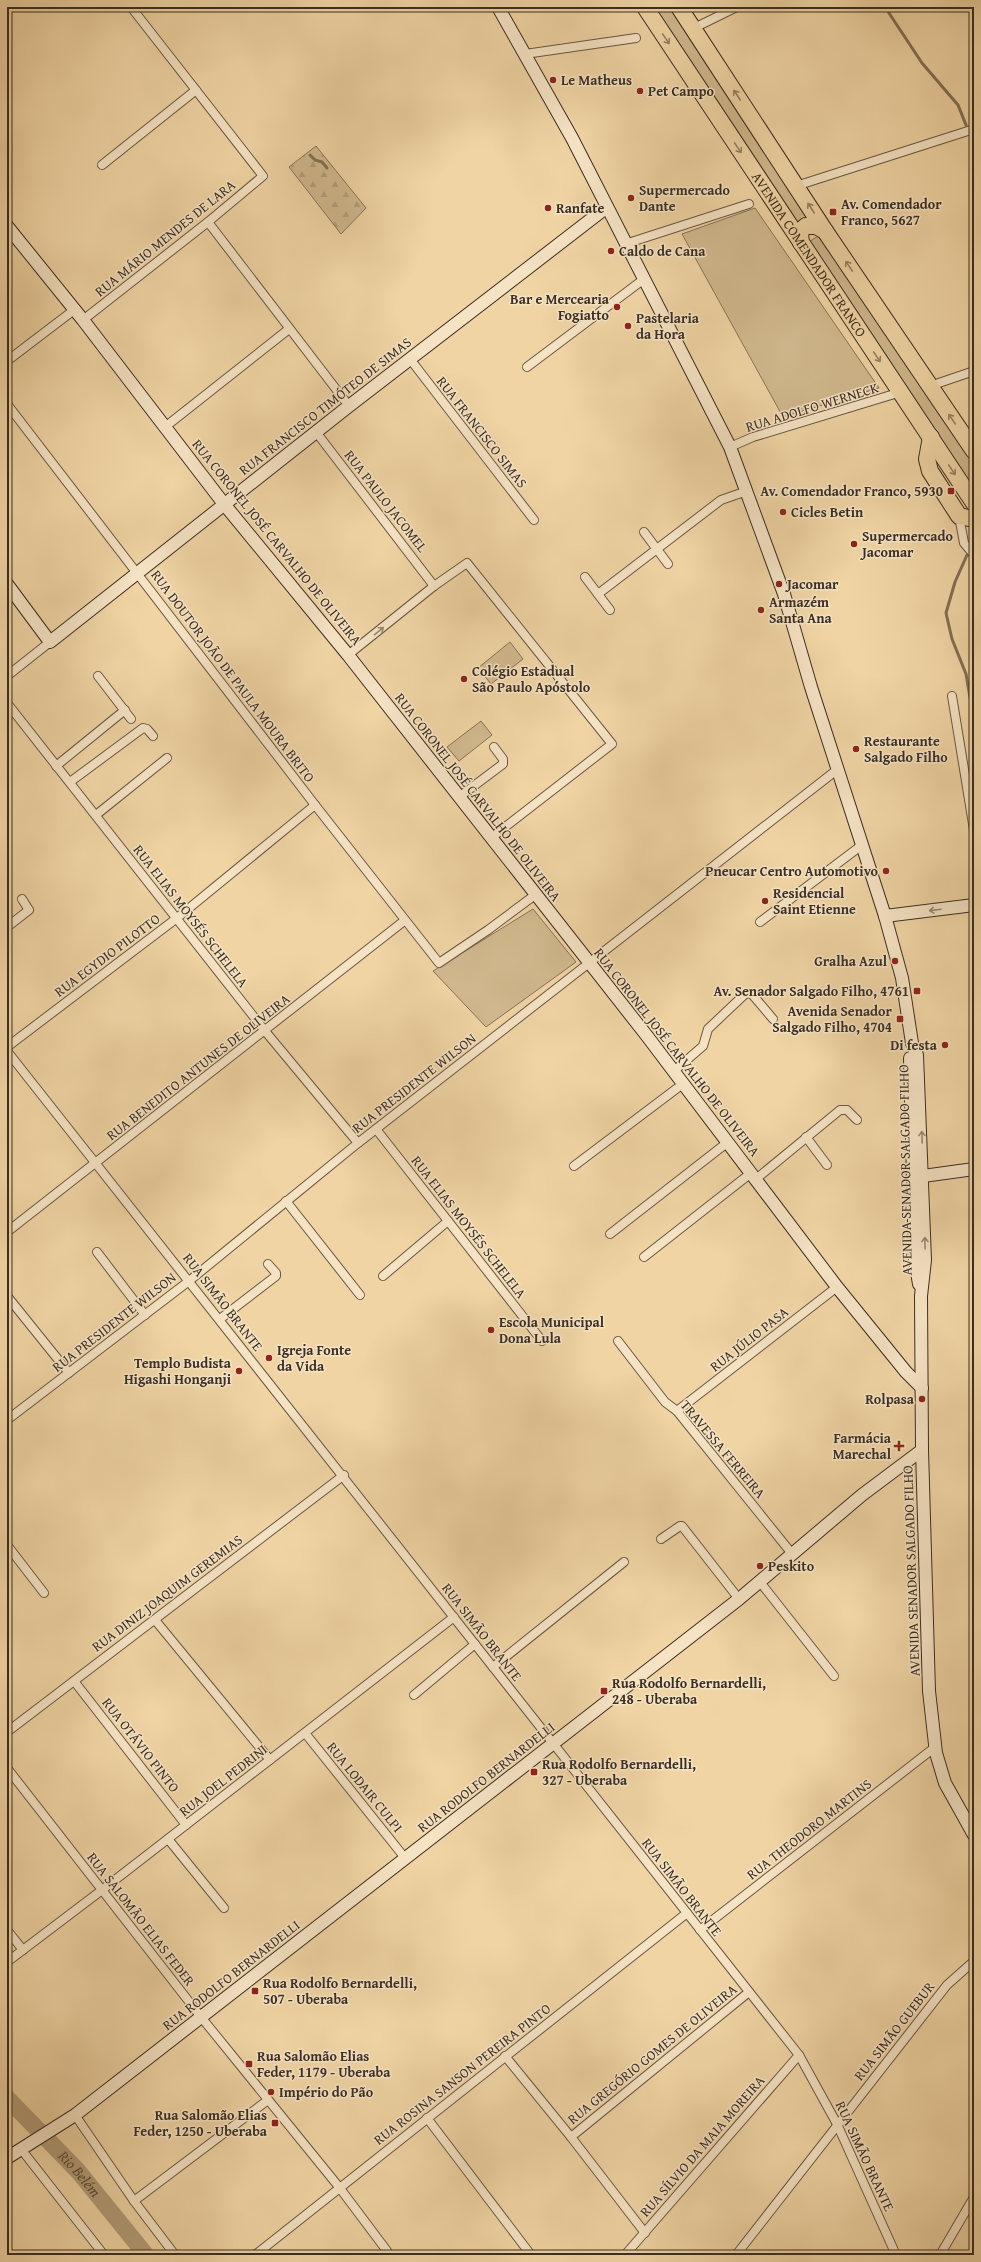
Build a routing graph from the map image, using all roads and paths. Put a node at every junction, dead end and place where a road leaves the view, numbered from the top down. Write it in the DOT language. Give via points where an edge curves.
graph roads {
  1 [pos="131,7"];
  2 [pos="498,7"];
  3 [pos="645,7"];
  4 [pos="679,7"];
  5 [pos="737,7"];
  6 [pos="694,28"];
  7 [pos="636,38"];
  8 [pos="525,54"];
  9 [pos="196,90"];
  10 [pos="974,129"];
  11 [pos="102,165"];
  12 [pos="796,186"];
  13 [pos="749,204"];
  14 [pos="608,207"];
  15 [pos="208,222"];
  16 [pos="7,226"];
  17 [pos="825,231"];
  18 [pos="802,243"];
  19 [pos="625,244"];
  20 [pos="644,279"];
  21 [pos="74,310"];
  22 [pos="83,320"];
  23 [pos="288,329"];
  24 [pos="410,359"];
  25 [pos="7,362"];
  26 [pos="527,367"];
  27 [pos="974,371"];
  28 [pos="930,386"];
  29 [pos="901,392"];
  30 [pos="7,404"];
  31 [pos="349,406"];
  32 [pos="165,426"];
  33 [pos="316,432"];
  34 [pos="930,437"];
  35 [pos="730,447"];
  36 [pos="974,451"];
  37 [pos="747,491"];
  38 [pos="974,503"];
  39 [pos="224,504"];
  40 [pos="967,518"];
  41 [pos="534,520"];
  42 [pos="644,532"];
  43 [pos="657,548"];
  44 [pos="974,555"];
  45 [pos="668,564"];
  46 [pos="137,573"];
  47 [pos="585,577"];
  48 [pos="7,584"];
  49 [pos="434,586"];
  50 [pos="598,594"];
  51 [pos="610,610"];
  52 [pos="50,642"];
  53 [pos="348,655"];
  54 [pos="7,676"];
  55 [pos="98,676"];
  56 [pos="952,696"];
  57 [pos="7,703"];
  58 [pos="125,710"];
  59 [pos="131,719"];
  60 [pos="153,736"];
  61 [pos="494,747"];
  62 [pos="167,758"];
  63 [pos="56,766"];
  64 [pos="838,769"];
  65 [pos="70,782"];
  66 [pos="459,796"];
  67 [pos="315,806"];
  68 [pos="96,815"];
  69 [pos="974,830"];
  70 [pos="492,838"];
  71 [pos="862,845"];
  72 [pos="534,895"];
  73 [pos="22,899"];
  74 [pos="974,905"];
  75 [pos="885,916"];
  76 [pos="176,918"];
  77 [pos="404,921"];
  78 [pos="760,922"];
  79 [pos="7,927"];
  80 [pos="589,964"];
  81 [pos="774,1019"];
  82 [pos="265,1031"];
  83 [pos="7,1047"];
  84 [pos="7,1051"];
  85 [pos="674,1071"];
  86 [pos="684,1083"];
  87 [pos="857,1120"];
  88 [pos="376,1129"];
  89 [pos="806,1137"];
  90 [pos="728,1142"];
  91 [pos="358,1143"];
  92 [pos="95,1163"];
  93 [pos="827,1165"];
  94 [pos="574,1166"];
  95 [pos="974,1169"];
  96 [pos="918,1173"];
  97 [pos="754,1176"];
  98 [pos="286,1201"];
  99 [pos="448,1221"];
  100 [pos="7,1232"];
  101 [pos="610,1234"];
  102 [pos="97,1252"];
  103 [pos="644,1257"];
  104 [pos="268,1264"];
  105 [pos="383,1276"];
  106 [pos="189,1281"];
  107 [pos="837,1287"];
  108 [pos="360,1295"];
  109 [pos="7,1296"];
  110 [pos="145,1315"];
  111 [pos="220,1319"];
  112 [pos="542,1341"];
  113 [pos="618,1342"];
  114 [pos="69,1373"];
  115 [pos="922,1388"];
  116 [pos="677,1411"];
  117 [pos="7,1420"];
  118 [pos="922,1450"];
  119 [pos="344,1475"];
  120 [pos="662,1539"];
  121 [pos="7,1545"];
  122 [pos="792,1555"];
  123 [pos="624,1562"];
  124 [pos="760,1582"];
  125 [pos="44,1593"];
  126 [pos="739,1599"];
  127 [pos="454,1617"];
  128 [pos="155,1620"];
  129 [pos="475,1644"];
  130 [pos="493,1667"];
  131 [pos="834,1676"];
  132 [pos="74,1681"];
  133 [pos="414,1695"];
  134 [pos="7,1732"];
  135 [pos="305,1733"];
  136 [pos="553,1744"];
  137 [pos="934,1748"];
  138 [pos="270,1760"];
  139 [pos="7,1768"];
  140 [pos="186,1825"];
  141 [pos="974,1835"];
  142 [pos="168,1839"];
  143 [pos="406,1858"];
  144 [pos="102,1890"];
  145 [pos="224,1908"];
  146 [pos="687,1913"];
  147 [pos="7,1930"];
  148 [pos="700,1930"];
  149 [pos="23,1950"];
  150 [pos="974,1960"];
  151 [pos="7,1962"];
  152 [pos="749,1992"];
  153 [pos="201,2017"];
  154 [pos="799,2055"];
  155 [pos="505,2056"];
  156 [pos="268,2100"];
  157 [pos="75,2115"];
  158 [pos="427,2118"];
  159 [pos="837,2124"];
  160 [pos="571,2137"];
  161 [pos="26,2146"];
  162 [pos="8,2158"];
  163 [pos="339,2187"];
  164 [pos="974,2197"];
  165 [pos="134,2201"];
  166 [pos="645,2233"];
  167 [pos="104,2255"];
  168 [pos="175,2255"];
  169 [pos="254,2255"];
  170 [pos="390,2255"];
  171 [pos="531,2255"];
  172 [pos="626,2255"];
  173 [pos="736,2255"];
  174 [pos="896,2255"];
  175 [pos="940,2255"];
  1 -- 9 [label="street"];
  2 -- 8 [label="street, AVENIDA SENADOR SALGADO FILHO"];
  3 -- 18 [label="highway, AVENIDA COMENDADOR FRANCO, one-way"];
  4 -- 6 [label="highway, AVENIDA COMENDADOR FRANCO"];
  5 -- 6 [label="street"];
  12 -- 6 [label="highway, AVENIDA COMENDADOR FRANCO, one-way"];
  7 -- 8 [label="street"];
  8 -- 14 [label="street, AVENIDA SENADOR SALGADO FILHO"];
  9 -- 11 [label="street"];
  9 -- 15 [label="street, RUA MÁRIO MENDES DE LARA" via="263,176"];
  10 -- 12 [label="street"];
  17 -- 12 [label="highway, AVENIDA COMENDADOR FRANCO, one-way"];
  13 -- 19 [label="street"];
  14 -- 19 [label="street, AVENIDA SENADOR SALGADO FILHO"];
  14 -- 24 [label="street, RUA FRANCISCO TIMÓTEO DE SIMAS"];
  15 -- 22 [label="street, RUA MÁRIO MENDES DE LARA"];
  15 -- 23 [label="street"];
  16 -- 21 [label="street, RUA CORONEL JOSÉ CARVALHO DE OLIVEIRA"];
  17 -- 18 [label="highway" via="816,226 806,226 801,230"];
  28 -- 17 [label="highway, AVENIDA COMENDADOR FRANCO, one-way"];
  18 -- 29 [label="highway, AVENIDA COMENDADOR FRANCO, one-way"];
  19 -- 20 [label="street, AVENIDA SENADOR SALGADO FILHO"];
  20 -- 26 [label="street"];
  20 -- 35 [label="street, AVENIDA SENADOR SALGADO FILHO"];
  21 -- 22 [label="street, RUA CORONEL JOSÉ CARVALHO DE OLIVEIRA"];
  21 -- 25 [label="street"];
  22 -- 32 [label="street, RUA CORONEL JOSÉ CARVALHO DE OLIVEIRA"];
  23 -- 31 [label="street"];
  23 -- 32 [label="street"];
  24 -- 31 [label="street, RUA FRANCISCO TIMÓTEO DE SIMAS"];
  24 -- 41 [label="street, RUA FRANCISCO SIMAS"];
  27 -- 28 [label="street"];
  36 -- 28 [label="highway, AVENIDA COMENDADOR FRANCO, one-way"];
  29 -- 34 [label="highway, AVENIDA COMENDADOR FRANCO"];
  29 -- 35 [label="street, RUA ADOLFO WERNECK" via="753,437"];
  30 -- 46 [label="street, RUA DOUTOR JOÃO DE PAULA MOURA BRITO"];
  31 -- 33 [label="street, RUA FRANCISCO TIMÓTEO DE SIMAS"];
  32 -- 39 [label="street, RUA CORONEL JOSÉ CARVALHO DE OLIVEIRA"];
  33 -- 39 [label="street, RUA FRANCISCO TIMÓTEO DE SIMAS"];
  33 -- 49 [label="street, RUA PAULO JACOMEL"];
  34 -- 38 [label="highway, AVENIDA COMENDADOR FRANCO, one-way"];
  34 -- 40 [label="highway" via="927,459 930,471"];
  35 -- 37 [label="street, AVENIDA SENADOR SALGADO FILHO"];
  37 -- 43 [label="street" via="722,500"];
  37 -- 64 [label="street, AVENIDA SENADOR SALGADO FILHO" via="784,594"];
  39 -- 46 [label="street, RUA FRANCISCO TIMÓTEO DE SIMAS"];
  39 -- 53 [label="street, RUA CORONEL JOSÉ CARVALHO DE OLIVEIRA"];
  40 -- 44 [label="street" via="964,543"];
  42 -- 43 [label="street"];
  43 -- 45 [label="street"];
  43 -- 50 [label="street"];
  46 -- 52 [label="street, RUA FRANCISCO TIMÓTEO DE SIMAS"];
  46 -- 67 [label="street, RUA DOUTOR JOÃO DE PAULA MOURA BRITO"];
  47 -- 50 [label="street"];
  48 -- 52 [label="street"];
  53 -- 49 [label="street, one-way"];
  49 -- 70 [label="street" via="468,563 612,744"];
  50 -- 51 [label="street"];
  52 -- 54 [label="street, RUA FRANCISCO TIMÓTEO DE SIMAS"];
  53 -- 66 [label="street, RUA CORONEL JOSÉ CARVALHO DE OLIVEIRA"];
  55 -- 58 [label="street"];
  56 -- 69 [label="street"];
  57 -- 63 [label="street, RUA ELIAS MOYSÉS SCHELELA"];
  58 -- 59 [label="street"];
  58 -- 63 [label="street"];
  60 -- 65 [label="street" via="143,728"];
  61 -- 66 [label="street" via="503,759 503,764"];
  62 -- 68 [label="street"];
  63 -- 65 [label="street, RUA ELIAS MOYSÉS SCHELELA"];
  64 -- 71 [label="street, AVENIDA SENADOR SALGADO FILHO"];
  64 -- 80 [label="street, RUA PRESIDENTE WILSON"];
  65 -- 68 [label="street, RUA ELIAS MOYSÉS SCHELELA"];
  66 -- 70 [label="street, RUA CORONEL JOSÉ CARVALHO DE OLIVEIRA"];
  67 -- 76 [label="street, RUA EGYDIO PILOTTO"];
  67 -- 77 [label="street, RUA DOUTOR JOÃO DE PAULA MOURA BRITO"];
  68 -- 76 [label="street, RUA ELIAS MOYSÉS SCHELELA"];
  70 -- 72 [label="street, RUA CORONEL JOSÉ CARVALHO DE OLIVEIRA"];
  71 -- 75 [label="street, AVENIDA SENADOR SALGADO FILHO"];
  71 -- 78 [label="street"];
  72 -- 77 [label="street, RUA DOUTOR JOÃO DE PAULA MOURA BRITO" via="439,963"];
  72 -- 80 [label="street, RUA CORONEL JOSÉ CARVALHO DE OLIVEIRA"];
  73 -- 79 [label="street" via="29,911"];
  74 -- 75 [label="street, one-way"];
  75 -- 96 [label="street, AVENIDA SENADOR SALGADO FILHO" via="907,1000 912,1044 917,1055"];
  76 -- 82 [label="street, RUA ELIAS MOYSÉS SCHELELA"];
  76 -- 83 [label="street, RUA EGYDIO PILOTTO"];
  77 -- 82 [label="street, RUA BENEDITO ANTUNES DE OLIVEIRA"];
  80 -- 85 [label="street, RUA CORONEL JOSÉ CARVALHO DE OLIVEIRA"];
  80 -- 88 [label="street, RUA PRESIDENTE WILSON"];
  81 -- 85 [label="street" via="751,993 746,994 708,1029 703,1046"];
  82 -- 91 [label="street, RUA ELIAS MOYSÉS SCHELELA"];
  82 -- 92 [label="street, RUA BENEDITO ANTUNES DE OLIVEIRA"];
  84 -- 92 [label="street, RUA SIMÃO BRANTE"];
  85 -- 86 [label="street, RUA CORONEL JOSÉ CARVALHO DE OLIVEIRA"];
  86 -- 90 [label="street, RUA CORONEL JOSÉ CARVALHO DE OLIVEIRA"];
  86 -- 94 [label="street"];
  87 -- 89 [label="street" via="843,1109"];
  88 -- 91 [label="street, RUA PRESIDENTE WILSON"];
  88 -- 99 [label="street, RUA ELIAS MOYSÉS SCHELELA"];
  89 -- 93 [label="street"];
  89 -- 97 [label="street"];
  90 -- 97 [label="street, RUA CORONEL JOSÉ CARVALHO DE OLIVEIRA"];
  90 -- 101 [label="street"];
  91 -- 98 [label="street, RUA PRESIDENTE WILSON"];
  92 -- 100 [label="street, RUA BENEDITO ANTUNES DE OLIVEIRA"];
  92 -- 106 [label="street, RUA SIMÃO BRANTE"];
  95 -- 96 [label="street"];
  96 -- 115 [label="street, AVENIDA SENADOR SALGADO FILHO" via="925,1260 921,1296"];
  97 -- 103 [label="street"];
  97 -- 107 [label="street, RUA CORONEL JOSÉ CARVALHO DE OLIVEIRA"];
  98 -- 106 [label="street, RUA PRESIDENTE WILSON"];
  98 -- 108 [label="street"];
  99 -- 105 [label="street"];
  99 -- 112 [label="street, RUA ELIAS MOYSÉS SCHELELA"];
  102 -- 110 [label="street"];
  104 -- 111 [label="street" via="276,1276"];
  106 -- 110 [label="street, RUA PRESIDENTE WILSON"];
  106 -- 111 [label="street, RUA SIMÃO BRANTE"];
  107 -- 115 [label="street, RUA CORONEL JOSÉ CARVALHO DE OLIVEIRA"];
  107 -- 116 [label="street, RUA JÚLIO PASA"];
  109 -- 114 [label="street"];
  110 -- 114 [label="street, RUA PRESIDENTE WILSON"];
  111 -- 119 [label="street, RUA SIMÃO BRANTE"];
  113 -- 116 [label="street, TRAVESSA FERREIRA" via="665,1402"];
  114 -- 117 [label="street, RUA PRESIDENTE WILSON"];
  115 -- 118 [label="street, AVENIDA SENADOR SALGADO FILHO"];
  116 -- 122 [label="street, TRAVESSA FERREIRA"];
  118 -- 122 [label="street, RUA RODOLFO BERNARDELLI" via="862,1495"];
  118 -- 137 [label="street, AVENIDA SENADOR SALGADO FILHO" via="929,1691"];
  119 -- 127 [label="street, RUA SIMÃO BRANTE"];
  119 -- 128 [label="street, RUA DINIZ JOAQUIM GEREMIAS"];
  120 -- 126 [label="street" via="682,1526"];
  121 -- 125 [label="street"];
  122 -- 124 [label="street, RUA RODOLFO BERNARDELLI"];
  123 -- 130 [label="street"];
  124 -- 126 [label="street, RUA RODOLFO BERNARDELLI"];
  124 -- 131 [label="street"];
  126 -- 136 [label="street, RUA RODOLFO BERNARDELLI"];
  127 -- 129 [label="street, RUA SIMÃO BRANTE"];
  127 -- 135 [label="street, RUA JOEL PEDRINI"];
  128 -- 132 [label="street, RUA DINIZ JOAQUIM GEREMIAS"];
  128 -- 138 [label="street"];
  129 -- 130 [label="street, RUA SIMÃO BRANTE"];
  129 -- 133 [label="street"];
  130 -- 136 [label="street, RUA SIMÃO BRANTE"];
  132 -- 134 [label="street, RUA DINIZ JOAQUIM GEREMIAS"];
  132 -- 140 [label="street, RUA OTÁVIO PINTO"];
  135 -- 138 [label="street, RUA JOEL PEDRINI"];
  135 -- 143 [label="street, RUA LODAIR CULPI"];
  136 -- 143 [label="street, RUA RODOLFO BERNARDELLI"];
  136 -- 146 [label="street, RUA SIMÃO BRANTE"];
  137 -- 141 [label="street, AVENIDA SENADOR SALGADO FILHO" via="946,1783"];
  137 -- 148 [label="street, RUA THEODORO MARTINS"];
  138 -- 140 [label="street, RUA JOEL PEDRINI"];
  139 -- 144 [label="street, RUA SALOMÃO ELIAS FEDER"];
  140 -- 142 [label="street, RUA JOEL PEDRINI"];
  142 -- 144 [label="street, RUA JOEL PEDRINI"];
  142 -- 145 [label="street"];
  143 -- 153 [label="street, RUA RODOLFO BERNARDELLI"];
  144 -- 149 [label="street, RUA JOEL PEDRINI"];
  144 -- 153 [label="street, RUA SALOMÃO ELIAS FEDER"];
  146 -- 148 [label="street, RUA SIMÃO BRANTE"];
  146 -- 155 [label="street, RUA ROSINA SANSON PEREIRA PINTO"];
  147 -- 149 [label="street"];
  148 -- 152 [label="street, RUA SIMÃO BRANTE"];
  149 -- 151 [label="street, RUA JOEL PEDRINI"];
  150 -- 159 [label="street, RUA SIMÃO GUEBUR" via="947,1985"];
  152 -- 154 [label="street, RUA SIMÃO BRANTE"];
  152 -- 160 [label="street, RUA GREGÓRIO GOMES DE OLIVEIRA"];
  153 -- 156 [label="street, RUA SALOMÃO ELIAS FEDER"];
  153 -- 157 [label="street, RUA RODOLFO BERNARDELLI"];
  154 -- 159 [label="street, RUA SIMÃO BRANTE"];
  154 -- 166 [label="street, RUA SÍLVIO DA MAIA MOREIRA"];
  155 -- 158 [label="street, RUA ROSINA SANSON PEREIRA PINTO"];
  155 -- 160 [label="street"];
  156 -- 163 [label="street, RUA SALOMÃO ELIAS FEDER"];
  156 -- 165 [label="street"];
  157 -- 161 [label="street, RUA RODOLFO BERNARDELLI"];
  157 -- 165 [label="street"];
  158 -- 163 [label="street, RUA ROSINA SANSON PEREIRA PINTO"];
  158 -- 171 [label="street"];
  159 -- 173 [label="street, RUA SIMÃO GUEBUR"];
  159 -- 174 [label="street, RUA SIMÃO BRANTE"];
  160 -- 166 [label="street"];
  161 -- 162 [label="street, RUA RODOLFO BERNARDELLI"];
  161 -- 167 [label="street"];
  163 -- 169 [label="street, RUA ROSINA SANSON PEREIRA PINTO"];
  163 -- 170 [label="street, RUA SALOMÃO ELIAS FEDER"];
  164 -- 175 [label="street"];
  165 -- 168 [label="street"];
  166 -- 172 [label="street, RUA SÍLVIO DA MAIA MOREIRA"];
}
